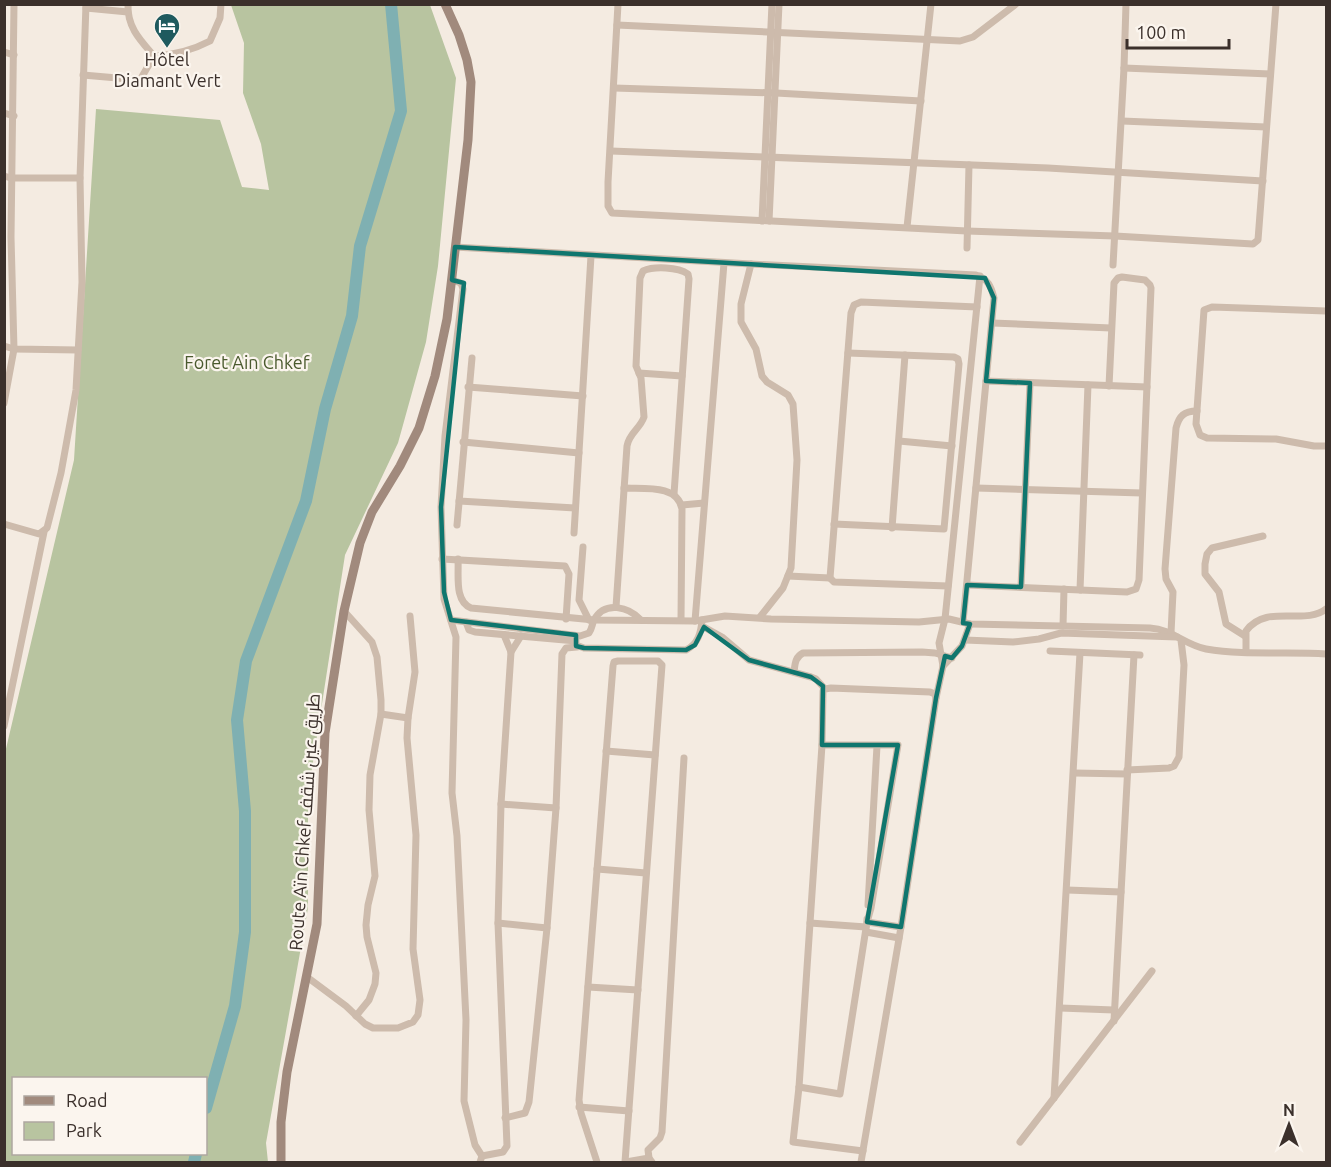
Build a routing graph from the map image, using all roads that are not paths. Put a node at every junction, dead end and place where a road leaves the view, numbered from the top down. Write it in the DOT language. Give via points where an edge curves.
graph roads {
  1 [pos="15,4"];
  2 [pos="221,4"];
  3 [pos="445,4"];
  4 [pos="618,4"];
  5 [pos="772,4"];
  6 [pos="779,4"];
  7 [pos="931,4"];
  8 [pos="1016,4"];
  9 [pos="1126,4"];
  10 [pos="1276,4"];
  11 [pos="86,6"];
  12 [pos="128,8"];
  13 [pos="617,25"];
  14 [pos="774,33"];
  15 [pos="928,40"];
  16 [pos="4,52"];
  17 [pos="14,55"];
  18 [pos="154,56"];
  19 [pos="1124,68"];
  20 [pos="1270,74"];
  21 [pos="83,75"];
  22 [pos="614,88"];
  23 [pos="772,93"];
  24 [pos="921,101"];
  25 [pos="4,113"];
  26 [pos="14,116"];
  27 [pos="1122,121"];
  28 [pos="1266,128"];
  29 [pos="611,151"];
  30 [pos="769,157"];
  31 [pos="914,163"];
  32 [pos="969,165"];
  33 [pos="1118,172"];
  34 [pos="8,177"];
  35 [pos="80,178"];
  36 [pos="1263,181"];
  37 [pos="766,221"];
  38 [pos="907,227"];
  39 [pos="967,231"];
  40 [pos="8,236"];
  41 [pos="1115,236"];
  42 [pos="455,247"];
  43 [pos="967,248"];
  44 [pos="591,256"];
  45 [pos="667,259"];
  46 [pos="724,263"];
  47 [pos="751,264"];
  48 [pos="1113,265"];
  49 [pos="666,269"];
  50 [pos="980,276"];
  51 [pos="452,280"];
  52 [pos="4,289"];
  53 [pos="13,292"];
  54 [pos="977,307"];
  55 [pos="1326,311"];
  56 [pos="992,324"];
  57 [pos="1111,328"];
  58 [pos="4,346"];
  59 [pos="14,349"];
  60 [pos="78,350"];
  61 [pos="848,352"];
  62 [pos="905,355"];
  63 [pos="472,358"];
  64 [pos="639,373"];
  65 [pos="682,375"];
  66 [pos="986,381"];
  67 [pos="1030,383"];
  68 [pos="1088,385"];
  69 [pos="1109,386"];
  70 [pos="468,387"];
  71 [pos="1147,387"];
  72 [pos="583,396"];
  73 [pos="4,404"];
  74 [pos="1197,411"];
  75 [pos="899,441"];
  76 [pos="463,442"];
  77 [pos="952,446"];
  78 [pos="1326,446"];
  79 [pos="579,453"];
  80 [pos="624,488"];
  81 [pos="976,488"];
  82 [pos="1026,489"];
  83 [pos="1083,491"];
  84 [pos="1142,493"];
  85 [pos="674,494"];
  86 [pos="459,501"];
  87 [pos="704,503"];
  88 [pos="682,505"];
  89 [pos="575,508"];
  90 [pos="4,524"];
  91 [pos="834,524"];
  92 [pos="457,525"];
  93 [pos="892,528"];
  94 [pos="44,532"];
  95 [pos="574,532"];
  96 [pos="1263,536"];
  97 [pos="583,547"];
  98 [pos="442,559"];
  99 [pos="458,559"];
  100 [pos="788,576"];
  101 [pos="830,578"];
  102 [pos="967,585"];
  103 [pos="948,586"];
  104 [pos="1021,587"];
  105 [pos="1064,589"];
  106 [pos="1080,590"];
  107 [pos="616,607"];
  108 [pos="1326,609"];
  109 [pos="344,611"];
  110 [pos="410,616"];
  111 [pos="760,617"];
  112 [pos="566,618"];
  113 [pos="945,619"];
  114 [pos="451,620"];
  115 [pos="591,620"];
  116 [pos="641,620"];
  117 [pos="681,620"];
  118 [pos="466,622"];
  119 [pos="699,622"];
  120 [pos="967,623"];
  121 [pos="1063,626"];
  122 [pos="504,634"];
  123 [pos="521,636"];
  124 [pos="1245,636"];
  125 [pos="1176,637"];
  126 [pos="965,640"];
  127 [pos="577,641"];
  128 [pos="637,650"];
  129 [pos="1050,651"];
  130 [pos="511,652"];
  131 [pos="1246,652"];
  132 [pos="1080,653"];
  133 [pos="939,654"];
  134 [pos="1326,654"];
  135 [pos="952,658"];
  136 [pos="636,661"];
  137 [pos="943,666"];
  138 [pos="794,672"];
  139 [pos="825,689"];
  140 [pos="936,698"];
  141 [pos="381,714"];
  142 [pos="408,718"];
  143 [pos="4,726"];
  144 [pos="822,745"];
  145 [pos="877,746"];
  146 [pos="606,751"];
  147 [pos="655,755"];
  148 [pos="684,758"];
  149 [pos="1127,772"];
  150 [pos="1074,773"];
  151 [pos="501,804"];
  152 [pos="556,808"];
  153 [pos="597,869"];
  154 [pos="646,873"];
  155 [pos="1066,890"];
  156 [pos="1120,892"];
  157 [pos="810,922"];
  158 [pos="498,923"];
  159 [pos="866,927"];
  160 [pos="901,927"];
  161 [pos="547,928"];
  162 [pos="898,938"];
  163 [pos="1152,971"];
  164 [pos="308,977"];
  165 [pos="588,987"];
  166 [pos="638,990"];
  167 [pos="1060,1008"];
  168 [pos="1114,1010"];
  169 [pos="356,1016"];
  170 [pos="1113,1021"];
  171 [pos="799,1087"];
  172 [pos="1054,1098"];
  173 [pos="579,1107"];
  174 [pos="629,1111"];
  175 [pos="505,1118"];
  176 [pos="1020,1142"];
  177 [pos="862,1151"];
  178 [pos="481,1159"];
  179 [pos="650,1160"];
  180 [pos="281,1162"];
  181 [pos="597,1162"];
  182 [pos="626,1162"];
  183 [pos="861,1162"];
  1 -- 17 [label="street"];
  2 -- 18 [label="street" via="220,18 210,41 171,56"];
  3 -- 42 [label="street, Route Aïn Chkef طريق عين شقف" via="459,35 471,82"];
  4 -- 13 [label="street"];
  5 -- 14 [label="street"];
  6 -- 14 [label="street"];
  7 -- 15 [label="street"];
  8 -- 15 [label="street" via="969,40"];
  9 -- 19 [label="street"];
  10 -- 20 [label="street"];
  11 -- 12 [label="street"];
  11 -- 21 [label="street"];
  12 -- 18 [label="street" via="130,25"];
  13 -- 14 [label="street"];
  13 -- 22 [label="street"];
  14 -- 15 [label="street"];
  14 -- 23 [label="street"];
  15 -- 24 [label="street"];
  16 -- 17 [label="street"];
  17 -- 26 [label="street"];
  18 -- 21 [label="street" via="140,80"];
  19 -- 20 [label="street"];
  19 -- 27 [label="street"];
  20 -- 28 [label="street"];
  21 -- 35 [label="street"];
  22 -- 23 [label="street"];
  22 -- 29 [label="street"];
  23 -- 24 [label="street"];
  23 -- 30 [label="street"];
  24 -- 31 [label="street"];
  25 -- 26 [label="street"];
  26 -- 34 [label="street"];
  27 -- 28 [label="street"];
  27 -- 33 [label="street"];
  28 -- 36 [label="street"];
  29 -- 30 [label="street"];
  29 -- 37 [label="street" via="608,206 612,213"];
  30 -- 31 [label="street"];
  30 -- 37 [label="street"];
  31 -- 32 [label="street"];
  31 -- 38 [label="street"];
  32 -- 33 [label="street"];
  32 -- 39 [label="street"];
  33 -- 36 [label="street"];
  33 -- 41 [label="street"];
  34 -- 35 [label="street"];
  34 -- 40 [label="street"];
  35 -- 60 [label="street" via="82,282"];
  36 -- 41 [label="street" via="1258,240 1252,244"];
  37 -- 38 [label="street"];
  38 -- 39 [label="street"];
  39 -- 41 [label="street"];
  39 -- 43 [label="street"];
  40 -- 53 [label="street"];
  41 -- 48 [label="street"];
  42 -- 44 [label="street"];
  42 -- 51 [label="street, Route Aïn Chkef طريق عين شقف"];
  44 -- 45 [label="street"];
  44 -- 72 [label="street"];
  45 -- 46 [label="street"];
  45 -- 49 [label="street"];
  46 -- 47 [label="street"];
  46 -- 87 [label="street"];
  47 -- 50 [label="street"];
  47 -- 100 [label="street" via="741,304 741,322 756,349 762,376 788,395 794,409 797,460"];
  49 -- 64 [label="street" via="645,269 641,273 636,366"];
  49 -- 65 [label="street" via="684,271 689,279"];
  50 -- 54 [label="street"];
  50 -- 56 [label="street" via="992,288"];
  51 -- 98 [label="street" via="461,283 463,289 445,436"];
  51 -- 109 [label="street, Route Aïn Chkef طريق عين شقف" via="447,319 424,415 372,512 357,551"];
  52 -- 53 [label="street"];
  53 -- 59 [label="street"];
  54 -- 61 [label="street" via="857,302 852,309"];
  54 -- 103 [label="street"];
  55 -- 74 [label="street" via="1207,308 1203,315"];
  56 -- 57 [label="street"];
  56 -- 66 [label="street"];
  57 -- 69 [label="street"];
  57 -- 71 [label="street" via="1115,280 1122,277 1148,282 1151,288"];
  58 -- 59 [label="street"];
  59 -- 60 [label="street"];
  59 -- 73 [label="street"];
  60 -- 94 [label="street" via="72,416"];
  61 -- 62 [label="street"];
  61 -- 91 [label="street"];
  62 -- 75 [label="street"];
  62 -- 77 [label="street" via="958,360"];
  63 -- 70 [label="street"];
  64 -- 65 [label="street"];
  64 -- 80 [label="street" via="644,417 628,439"];
  65 -- 85 [label="street"];
  66 -- 67 [label="street"];
  66 -- 81 [label="street"];
  67 -- 68 [label="street"];
  67 -- 82 [label="street"];
  68 -- 69 [label="street"];
  68 -- 83 [label="street"];
  69 -- 71 [label="street"];
  70 -- 72 [label="street"];
  70 -- 76 [label="street"];
  71 -- 84 [label="street"];
  72 -- 79 [label="street"];
  74 -- 78 [label="street" via="1196,428 1203,437 1276,439"];
  74 -- 125 [label="street" via="1181,416 1176,428 1165,569 1173,592"];
  75 -- 77 [label="street"];
  75 -- 93 [label="street"];
  76 -- 79 [label="street"];
  76 -- 86 [label="street"];
  77 -- 93 [label="street" via="944,529"];
  79 -- 89 [label="street"];
  80 -- 85 [label="street"];
  80 -- 107 [label="street"];
  81 -- 82 [label="street"];
  81 -- 102 [label="street"];
  82 -- 83 [label="street"];
  82 -- 104 [label="street"];
  83 -- 84 [label="street"];
  83 -- 106 [label="street"];
  84 -- 106 [label="street" via="1136,589"];
  85 -- 88 [label="street"];
  86 -- 89 [label="street"];
  86 -- 92 [label="street"];
  87 -- 88 [label="street"];
  87 -- 119 [label="street"];
  88 -- 117 [label="street"];
  89 -- 95 [label="street"];
  90 -- 94 [label="street"];
  91 -- 93 [label="street"];
  91 -- 101 [label="street"];
  94 -- 143 [label="street"];
  96 -- 124 [label="street" via="1212,548 1205,564 1208,579 1219,592 1226,624"];
  97 -- 115 [label="street" via="579,600"];
  98 -- 99 [label="street"];
  98 -- 114 [label="street" via="444,598"];
  99 -- 112 [label="street" via="460,599 467,607"];
  99 -- 112 [label="street" via="565,567 569,574"];
  100 -- 101 [label="street"];
  100 -- 111 [label="street"];
  101 -- 103 [label="street" via="834,582"];
  102 -- 104 [label="street"];
  102 -- 120 [label="street"];
  103 -- 113 [label="street"];
  104 -- 105 [label="street"];
  105 -- 106 [label="street"];
  105 -- 121 [label="street"];
  107 -- 115 [label="street"];
  107 -- 116 [label="street" via="629,610"];
  108 -- 124 [label="street" via="1315,615 1265,618 1248,627"];
  109 -- 141 [label="street" via="372,642 380,678"];
  109 -- 164 [label="street, Route Aïn Chkef طريق عين شقف" via="325,733 318,915"];
  110 -- 142 [label="street" via="415,672"];
  111 -- 113 [label="street" via="919,622"];
  111 -- 119 [label="street" via="725,616"];
  112 -- 115 [label="street"];
  113 -- 120 [label="street"];
  113 -- 133 [label="street"];
  114 -- 118 [label="street"];
  114 -- 178 [label="street" via="457,659 452,793 466,1020 464,1101"];
  115 -- 116 [label="street"];
  115 -- 127 [label="street" via="590,633"];
  116 -- 117 [label="street"];
  117 -- 119 [label="street"];
  118 -- 122 [label="street" via="471,631"];
  118 -- 127 [label="street"];
  119 -- 128 [label="street" via="695,645 686,650"];
  119 -- 138 [label="street" via="749,660"];
  120 -- 121 [label="street"];
  120 -- 126 [label="street"];
  121 -- 125 [label="street" via="1150,628 1166,630"];
  122 -- 123 [label="street"];
  122 -- 130 [label="street"];
  123 -- 127 [label="street"];
  123 -- 130 [label="street"];
  124 -- 131 [label="street"];
  125 -- 126 [label="street" via="1061,633 1013,642"];
  125 -- 131 [label="street" via="1206,649"];
  125 -- 149 [label="street" via="1184,665 1179,757 1169,768"];
  126 -- 135 [label="street"];
  127 -- 128 [label="street"];
  127 -- 152 [label="street" via="562,654"];
  128 -- 136 [label="street"];
  129 -- 132 [label="street"];
  130 -- 151 [label="street"];
  131 -- 134 [label="street"];
  132 -- 149 [label="street" via="1137,655"];
  132 -- 150 [label="street"];
  133 -- 135 [label="street"];
  133 -- 137 [label="street"];
  133 -- 138 [label="street" via="803,653 795,661"];
  135 -- 137 [label="street"];
  136 -- 146 [label="street" via="613,664"];
  136 -- 147 [label="street" via="662,664"];
  137 -- 140 [label="street"];
  138 -- 139 [label="street" via="816,679"];
  139 -- 140 [label="street" via="930,692"];
  139 -- 144 [label="street"];
  140 -- 160 [label="street"];
  141 -- 142 [label="street"];
  141 -- 169 [label="street" via="369,793 375,876 366,925 376,973 369,1000"];
  142 -- 169 [label="street" via="416,835 413,949 421,1008 413,1022 399,1028 373,1028"];
  144 -- 145 [label="street"];
  144 -- 157 [label="street"];
  145 -- 159 [label="street"];
  145 -- 159 [label="street" via="898,745"];
  146 -- 147 [label="street"];
  146 -- 153 [label="street"];
  147 -- 154 [label="street"];
  148 -- 179 [label="street" via="662,1132 648,1150"];
  149 -- 150 [label="street"];
  149 -- 156 [label="street"];
  150 -- 155 [label="street"];
  151 -- 152 [label="street"];
  151 -- 158 [label="street"];
  152 -- 161 [label="street"];
  153 -- 154 [label="street"];
  153 -- 165 [label="street"];
  154 -- 166 [label="street"];
  155 -- 156 [label="street"];
  155 -- 167 [label="street"];
  156 -- 168 [label="street"];
  157 -- 159 [label="street"];
  157 -- 171 [label="street"];
  158 -- 161 [label="street"];
  158 -- 175 [label="street"];
  159 -- 160 [label="street"];
  159 -- 162 [label="street"];
  159 -- 171 [label="street" via="840,1094"];
  160 -- 162 [label="street"];
  161 -- 175 [label="street" via="528,1107 525,1113"];
  162 -- 177 [label="street"];
  163 -- 170 [label="street"];
  164 -- 169 [label="street"];
  164 -- 180 [label="street, Route Aïn Chkef طريق عين شقف" via="287,1072"];
  165 -- 166 [label="street"];
  165 -- 173 [label="street"];
  166 -- 174 [label="street"];
  167 -- 168 [label="street"];
  167 -- 172 [label="street"];
  168 -- 170 [label="street"];
  170 -- 172 [label="street"];
  171 -- 177 [label="street" via="793,1142"];
  172 -- 176 [label="street"];
  173 -- 174 [label="street"];
  173 -- 181 [label="street"];
  174 -- 182 [label="street"];
  175 -- 178 [label="street" via="506,1150"];
  177 -- 183 [label="street"];
  179 -- 182 [label="street"];
}
